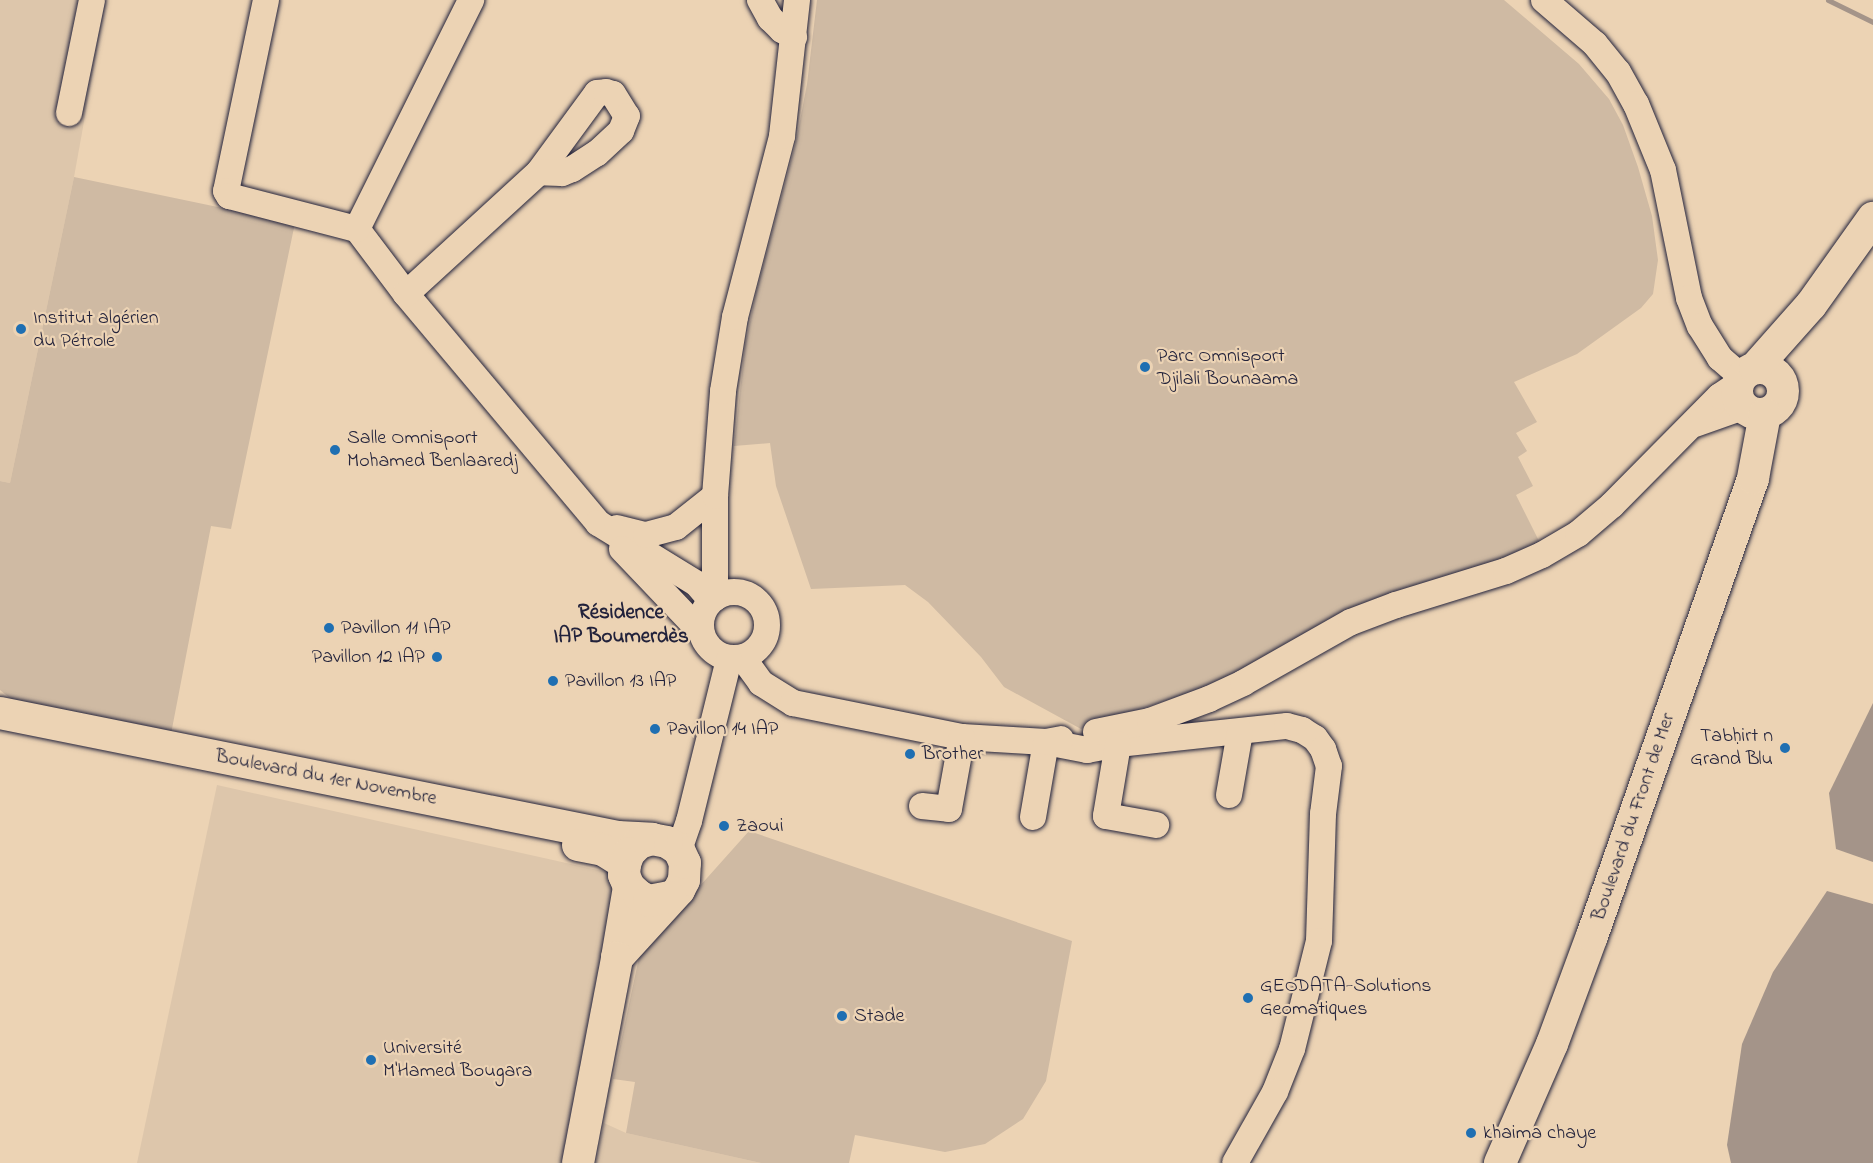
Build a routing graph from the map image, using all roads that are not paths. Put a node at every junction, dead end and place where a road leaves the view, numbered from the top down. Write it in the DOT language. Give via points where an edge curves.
graph roads {
  1 [pos="92,0"];
  2 [pos="266,0"];
  3 [pos="471,0"];
  4 [pos="760,0"];
  5 [pos="797,0"];
  6 [pos="1544,0"];
  7 [pos="794,37"];
  8 [pos="69,113"];
  9 [pos="539,172"];
  10 [pos="1873,218"];
  11 [pos="357,229"];
  12 [pos="406,294"];
  13 [pos="1754,389"];
  14 [pos="715,503"];
  15 [pos="598,523"];
  16 [pos="721,597"];
  17 [pos="701,632"];
  18 [pos="736,658"];
  19 [pos="0,713"];
  20 [pos="0,730"];
  21 [pos="1240,732"];
  22 [pos="962,737"];
  23 [pos="1046,742"];
  24 [pos="1118,744"];
  25 [pos="1229,795"];
  26 [pos="922,806"];
  27 [pos="1033,817"];
  28 [pos="1156,825"];
  29 [pos="665,845"];
  30 [pos="627,875"];
  31 [pos="670,897"];
  32 [pos="617,958"];
  33 [pos="578,1163"];
  34 [pos="1235,1163"];
  35 [pos="1500,1163"];
  1 -- 8 [label="street"];
  2 -- 11 [label="street" via="226,190 234,199"];
  3 -- 11 [label="street"];
  4 -- 7 [label="street" via="776,24"];
  5 -- 7 [label="street"];
  6 -- 13 [label="street" via="1595,44 1618,72 1636,104 1664,170 1689,298 1720,358"];
  7 -- 14 [label="street" via="782,136 735,317 723,391"];
  9 -- 12 [label="street"];
  10 -- 13 [label="main road"];
  11 -- 12 [label="street"];
  12 -- 15 [label="street"];
  13 -- 23 [label="street" via="1690,426 1612,505 1578,534 1542,555 1506,571 1351,622 1209,699 1150,721"];
  13 -- 35 [label="main road, Boulevard du Front de Mer" via="1757,466 1592,936 1552,1044"];
  14 -- 15 [label="street" via="676,527 646,535"];
  14 -- 16 [label="street"];
  15 -- 16 [label="street"];
  15 -- 17 [label="street"];
  16 -- 17 [label="street" via="703,612"];
  16 -- 18 [label="street" via="758,601 767,620 760,646"];
  17 -- 18 [label="street" via="712,651"];
  18 -- 22 [label="street" via="761,683 793,703"];
  18 -- 29 [label="street" via="689,821"];
  19 -- 29 [label="main road, Boulevard du 1er Novembre"];
  20 -- 30 [label="main road, Boulevard du 1er Novembre" via="603,850"];
  21 -- 24 [label="street"];
  21 -- 25 [label="street"];
  21 -- 34 [label="street" via="1287,726 1302,729 1315,738 1329,766 1323,814 1319,941 1292,1049 1275,1092"];
  22 -- 23 [label="street"];
  22 -- 26 [label="street" via="949,809"];
  23 -- 24 [label="street" via="1087,750"];
  23 -- 27 [label="street"];
  24 -- 28 [label="street" via="1107,816"];
  29 -- 30 [label="main road" via="639,843 629,853"];
  29 -- 31 [label="main road" via="685,863 684,880"];
  30 -- 31 [label="main road" via="639,897 649,901"];
  30 -- 32 [label="main road"];
  31 -- 32 [label="main road"];
  32 -- 33 [label="main road"];
}
